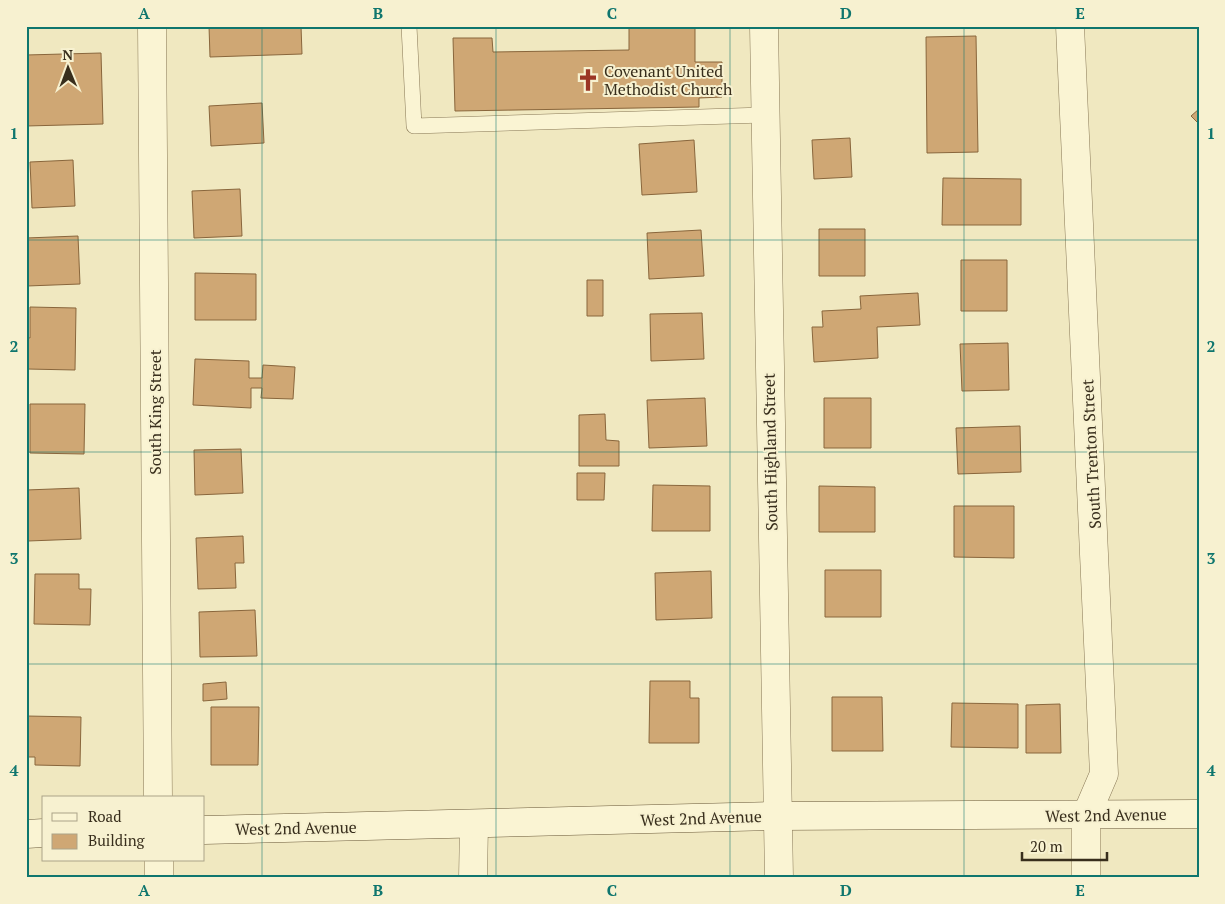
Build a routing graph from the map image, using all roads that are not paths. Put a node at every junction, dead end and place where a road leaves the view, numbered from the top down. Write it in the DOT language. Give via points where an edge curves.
graph roads {
  1 [pos="152,26"];
  2 [pos="409,26"];
  3 [pos="764,26"];
  4 [pos="1070,26"];
  5 [pos="764,115"];
  6 [pos="158,796"];
  7 [pos="1199,814"];
  8 [pos="777,816"];
  9 [pos="1086,816"];
  10 [pos="474,825"];
  11 [pos="205,830"];
  12 [pos="42,833"];
  13 [pos="26,834"];
  14 [pos="159,862"];
  15 [pos="159,878"];
  16 [pos="473,878"];
  17 [pos="779,878"];
  18 [pos="1086,878"];
  1 -- 6 [label="street, South King Street"];
  2 -- 5 [label="lane" via="414,126"];
  3 -- 5 [label="street, South Highland Street"];
  4 -- 9 [label="street, South Trenton Street" via="1104,774"];
  5 -- 8 [label="street, South Highland Street"];
  7 -- 9 [label="street, West 2nd Avenue"];
  8 -- 9 [label="street, West 2nd Avenue"];
  8 -- 10 [label="street, West 2nd Avenue"];
  8 -- 17 [label="street, South Highland Street"];
  9 -- 18 [label="street, South Trenton Street"];
  10 -- 11 [label="street, West 2nd Avenue"];
  10 -- 16 [label="street"];
  12 -- 13 [label="street"];
  14 -- 15 [label="street"];
}
